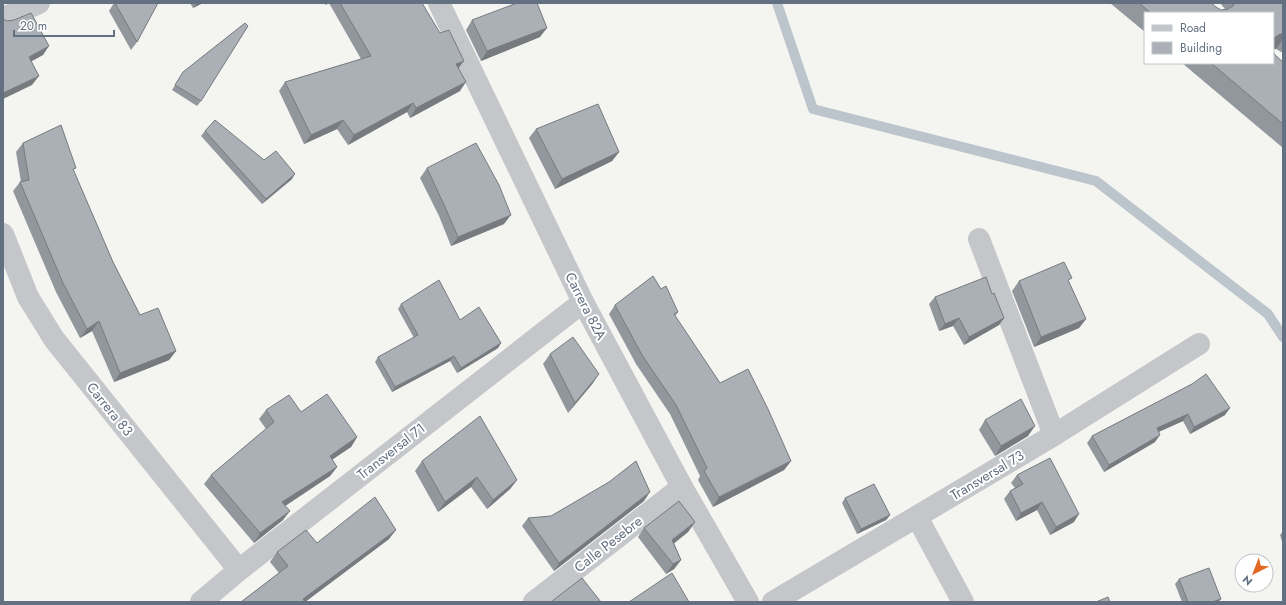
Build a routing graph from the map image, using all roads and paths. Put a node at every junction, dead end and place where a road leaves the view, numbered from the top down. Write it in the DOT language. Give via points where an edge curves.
graph roads {
  1 [pos="39,3"];
  2 [pos="439,3"];
  3 [pos="3,18"];
  4 [pos="3,234"];
  5 [pos="979,239"];
  6 [pos="583,302"];
  7 [pos="1199,344"];
  8 [pos="1054,435"];
  9 [pos="682,487"];
  10 [pos="917,517"];
  11 [pos="239,570"];
  12 [pos="201,602"];
  13 [pos="534,602"];
  14 [pos="748,602"];
  15 [pos="773,602"];
  16 [pos="963,602"];
  1 -- 3 [label="street"];
  2 -- 6 [label="street, Carrera 82A"];
  4 -- 11 [label="street, Carrera 83" via="28,297 54,339"];
  5 -- 8 [label="street"];
  6 -- 9 [label="street, Carrera 82A"];
  6 -- 11 [label="street, Transversal 71"];
  7 -- 8 [label="street, Transversal 73"];
  8 -- 10 [label="street, Transversal 73"];
  9 -- 13 [label="street, Calle Pesebre"];
  9 -- 14 [label="street, Carrera 82A"];
  10 -- 15 [label="street, Transversal 73"];
  10 -- 16 [label="street"];
  11 -- 12 [label="street, Transversal 71"];
}
